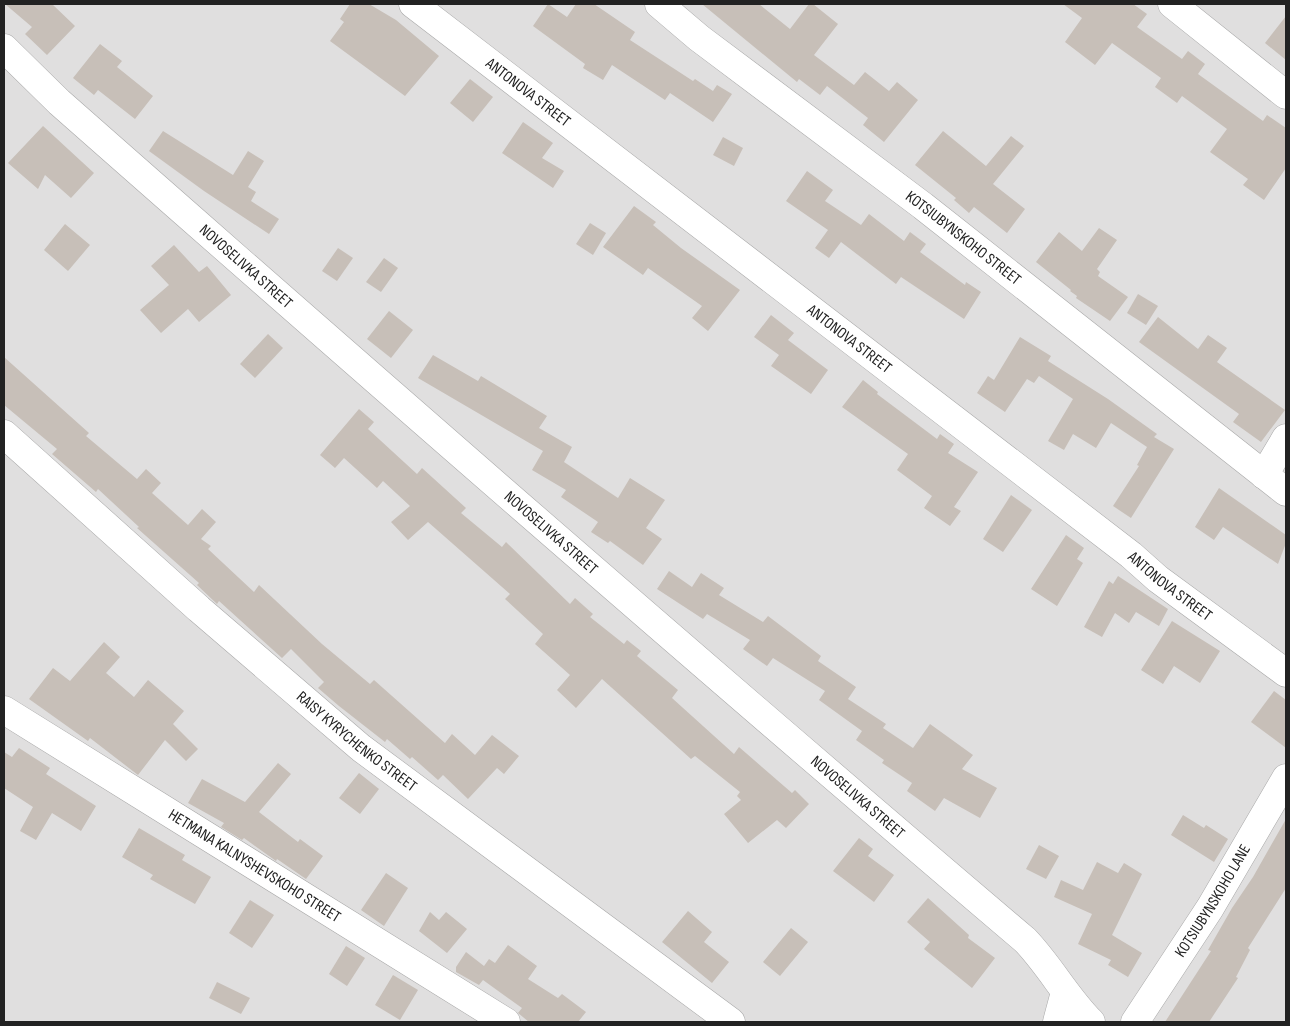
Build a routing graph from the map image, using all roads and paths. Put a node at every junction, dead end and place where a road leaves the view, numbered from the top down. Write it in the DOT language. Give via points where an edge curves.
graph roads {
  1 [pos="413,4"];
  2 [pos="659,4"];
  3 [pos="1172,4"];
  4 [pos="4,48"];
  5 [pos="1286,95"];
  6 [pos="4,434"];
  7 [pos="1286,438"];
  8 [pos="1264,475"];
  9 [pos="1286,492"];
  10 [pos="1286,673"];
  11 [pos="4,710"];
  12 [pos="1286,778"];
  13 [pos="1065,992"];
  14 [pos="506,1022"];
  15 [pos="731,1022"];
  16 [pos="1056,1022"];
  17 [pos="1091,1022"];
  18 [pos="1135,1022"];
  1 -- 10 [label="street, ANTONOVA STREET" via="1131,555 1158,579"];
  2 -- 8 [label="street, KOTSIUBYNSKOHO STREET" via="707,44 931,212"];
  3 -- 5 [label="street"];
  4 -- 13 [label="street, NOVOSELIVKA STREET" via="59,102 507,495 1026,940"];
  6 -- 15 [label="street, RAISY KYRYCHENKO STREET" via="198,609 361,748"];
  7 -- 8 [label="street"];
  8 -- 9 [label="street"];
  11 -- 14 [label="street, HETMANA KALNYSHEVSKOHO STREET"];
  12 -- 18 [label="street, KOTSIUBYNSKOHO LANE" via="1210,908"];
  13 -- 16 [label="street"];
  13 -- 17 [label="street, NOVOSELIVKA STREET"];
}
